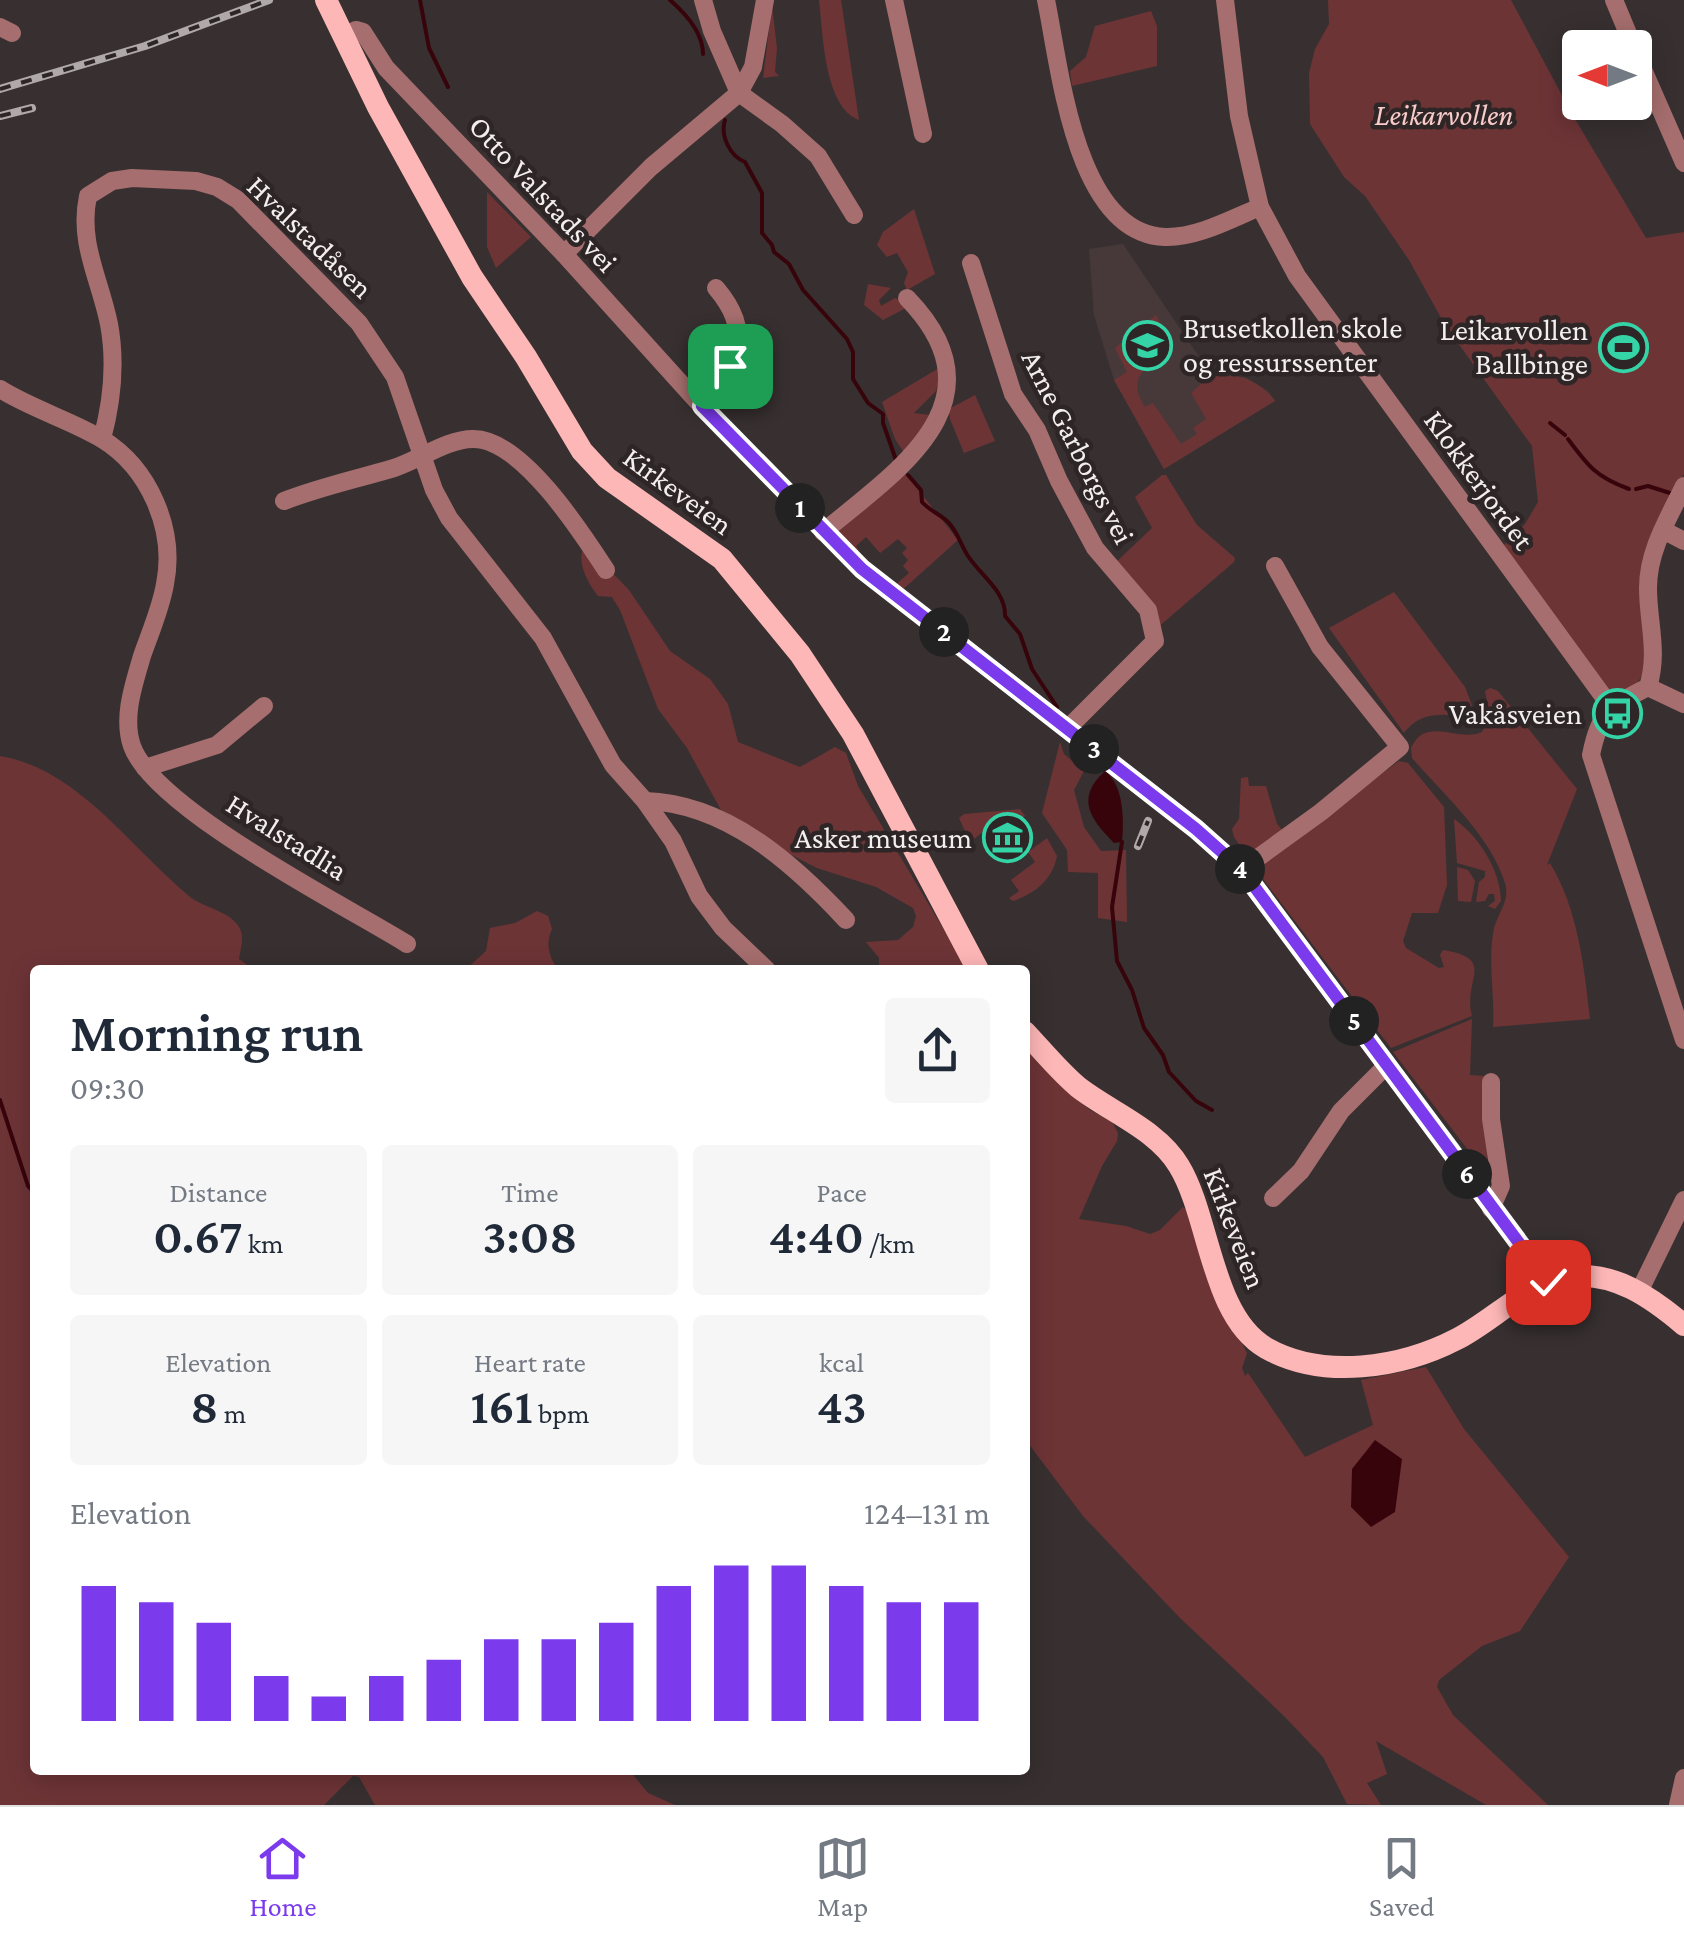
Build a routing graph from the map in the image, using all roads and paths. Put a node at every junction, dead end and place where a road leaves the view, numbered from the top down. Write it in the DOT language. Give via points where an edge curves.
graph roads {
  1 [pos="326,0"];
  2 [pos="703,0"];
  3 [pos="764,0"];
  4 [pos="894,0"];
  5 [pos="1046,0"];
  6 [pos="1225,0"];
  7 [pos="1614,0"];
  8 [pos="1626,30"];
  9 [pos="342,37"];
  10 [pos="1652,90"];
  11 [pos="740,94"];
  12 [pos="923,134"];
  13 [pos="1684,163"];
  14 [pos="1260,207"];
  15 [pos="854,214"];
  16 [pos="564,254"];
  17 [pos="972,263"];
  18 [pos="716,288"];
  19 [pos="907,298"];
  20 [pos="730,366"];
  21 [pos="0,389"];
  22 [pos="758,390"];
  23 [pos="702,406"];
  24 [pos="102,439"];
  25 [pos="422,458"];
  26 [pos="1684,486"];
  27 [pos="284,501"];
  28 [pos="1663,530"];
  29 [pos="823,532"];
  30 [pos="1684,541"];
  31 [pos="1276,566"];
  32 [pos="606,570"];
  33 [pos="1648,687"];
  34 [pos="1684,704"];
  35 [pos="264,706"];
  36 [pos="1611,706"];
  37 [pos="1068,728"];
  38 [pos="144,768"];
  39 [pos="645,802"];
  40 [pos="1242,870"];
  41 [pos="846,920"];
  42 [pos="407,944"];
  43 [pos="762,965"];
  44 [pos="975,965"];
  45 [pos="1030,1037"];
  46 [pos="1684,1040"];
  47 [pos="1387,1066"];
  48 [pos="1492,1082"];
  49 [pos="1273,1198"];
  50 [pos="1684,1200"];
  51 [pos="1492,1210"];
  52 [pos="1548,1282"];
  53 [pos="1639,1292"];
  54 [pos="1684,1325"];
  55 [pos="1684,1778"];
  56 [pos="1678,1805"];
  1 -- 9 [label="main road, Kirkeveien"];
  2 -- 11 [label="street"];
  3 -- 11 [label="street" via="754,67"];
  4 -- 12 [label="street"];
  5 -- 14 [label="street" via="1079,144 1115,215 1134,229 1166,237"];
  6 -- 14 [label="street, Klokkerjordet" via="1244,145"];
  7 -- 8 [label="street"];
  9 -- 16 [label="street, Otto Valstads vei" via="364,32 386,68"];
  9 -- 44 [label="main road, Kirkeveien" via="472,277 582,452 607,478 722,559 800,654 853,734"];
  10 -- 13 [label="street"];
  11 -- 15 [label="street" via="818,156"];
  11 -- 16 [label="street" via="651,167"];
  14 -- 36 [label="street, Klokkerjordet" via="1329,323"];
  16 -- 23 [label="street, Otto Valstads vei"];
  17 -- 37 [label="street, Arne Garborgs vei" via="1014,394 1095,548 1154,626 1155,641"];
  18 -- 20 [label="street" via="733,308 737,326"];
  19 -- 29 [label="street" via="943,350 946,401 908,460"];
  20 -- 22 [label="street"];
  20 -- 23 [label="street"];
  21 -- 24 [label="street, Hvalstadlia"];
  23 -- 29 [label="street, Otto Valstads vei"];
  24 -- 25 [label="street, Hvalstadåsen" via="112,353 84,240 88,196 112,180 162,178 217,187 238,200 359,323 395,378"];
  24 -- 38 [label="street, Hvalstadlia" via="140,472 164,528 166,582 128,717"];
  25 -- 27 [label="street"];
  25 -- 32 [label="street" via="474,438 504,448 575,522"];
  25 -- 39 [label="street, Hvalstadåsen" via="449,518 542,638 601,746"];
  26 -- 28 [label="street"];
  28 -- 30 [label="street"];
  28 -- 33 [label="street" via="1650,558 1656,645"];
  29 -- 37 [label="street, Otto Valstads vei"];
  31 -- 40 [label="street" via="1320,647 1400,747"];
  33 -- 34 [label="street"];
  33 -- 36 [label="street"];
  35 -- 38 [label="street" via="216,745"];
  36 -- 46 [label="street" via="1595,737 1593,768"];
  37 -- 40 [label="street, Otto Valstads vei"];
  38 -- 42 [label="street, Hvalstadlia" via="255,854"];
  39 -- 41 [label="street" via="674,802 742,832 804,875"];
  39 -- 43 [label="street, Hvalstadåsen" via="673,840 699,896"];
  40 -- 47 [label="street, Otto Valstads vei"];
  45 -- 52 [label="main road, Kirkeveien" via="1075,1084 1174,1158 1230,1305 1268,1349 1342,1366 1408,1358 1457,1339"];
  47 -- 49 [label="street" via="1341,1110 1301,1171"];
  47 -- 51 [label="street, Otto Valstads vei"];
  48 -- 51 [label="street" via="1500,1186"];
  50 -- 53 [label="street"];
  51 -- 52 [label="street, Otto Valstads vei"];
  52 -- 53 [label="main road, Kirkeveien" via="1603,1278"];
  53 -- 54 [label="main road, Kirkeveien"];
  55 -- 56 [label="street"];
}
